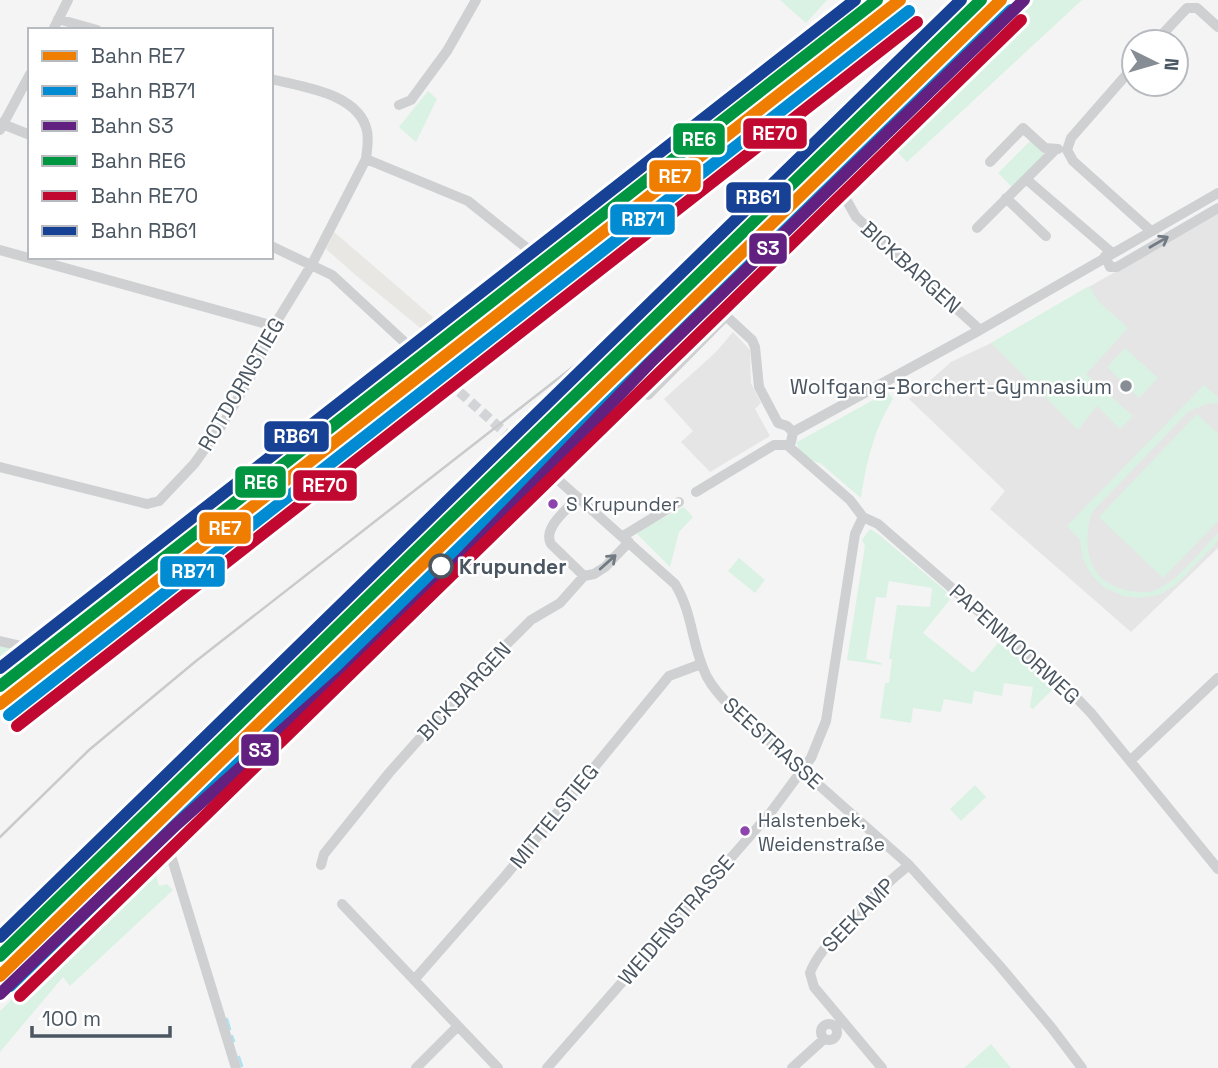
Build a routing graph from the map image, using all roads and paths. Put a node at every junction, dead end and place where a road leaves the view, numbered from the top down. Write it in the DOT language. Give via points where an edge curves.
graph roads {
  1 [pos="68,0"];
  2 [pos="476,0"];
  3 [pos="863,0"];
  4 [pos="58,19"];
  5 [pos="1218,27"];
  6 [pos="54,28"];
  7 [pos="90,28"];
  8 [pos="1168,28"];
  9 [pos="28,78"];
  10 [pos="273,80"];
  11 [pos="1120,82"];
  12 [pos="399,105"];
  13 [pos="1,126"];
  14 [pos="28,134"];
  15 [pos="1062,150"];
  16 [pos="366,159"];
  17 [pos="990,162"];
  18 [pos="1026,179"];
  19 [pos="1218,193"];
  20 [pos="1006,198"];
  21 [pos="847,201"];
  22 [pos="1218,208"];
  23 [pos="977,228"];
  24 [pos="1151,230"];
  25 [pos="1046,236"];
  26 [pos="273,247"];
  27 [pos="0,250"];
  28 [pos="533,253"];
  29 [pos="1108,254"];
  30 [pos="28,257"];
  31 [pos="34,259"];
  32 [pos="312,264"];
  33 [pos="458,315"];
  34 [pos="274,326"];
  35 [pos="980,330"];
  36 [pos="426,362"];
  37 [pos="648,395"];
  38 [pos="793,432"];
  39 [pos="510,437"];
  40 [pos="787,445"];
  41 [pos="0,467"];
  42 [pos="696,492"];
  43 [pos="578,497"];
  44 [pos="679,502"];
  45 [pos="863,517"];
  46 [pos="626,539"];
  47 [pos="584,576"];
  48 [pos="0,641"];
  49 [pos="701,664"];
  50 [pos="1218,678"];
  51 [pos="0,683"];
  52 [pos="1130,761"];
  53 [pos="802,770"];
  54 [pos="172,859"];
  55 [pos="321,865"];
  56 [pos="908,865"];
  57 [pos="1218,869"];
  58 [pos="342,904"];
  59 [pos="412,979"];
  60 [pos="839,1025"];
  61 [pos="458,1026"];
  62 [pos="236,1068"];
  63 [pos="416,1068"];
  64 [pos="498,1068"];
  65 [pos="547,1068"];
  66 [pos="792,1068"];
  67 [pos="882,1068"];
  68 [pos="1082,1068"];
  1 -- 4 [label="street"];
  2 -- 12 [label="street" via="417,92"];
  3 -- 28 [label="street"];
  4 -- 6 [label="street"];
  4 -- 7 [label="street"];
  5 -- 8 [label="street" via="1197,8 1186,8"];
  9 -- 13 [label="street"];
  10 -- 16 [label="street" via="330,95 352,107 367,130"];
  11 -- 15 [label="street"];
  13 -- 14 [label="street"];
  15 -- 17 [label="street" via="1045,148 1023,128"];
  15 -- 18 [label="street"];
  15 -- 24 [label="street"];
  16 -- 28 [label="street" via="468,201"];
  16 -- 32 [label="street, ROTDORNSTIEG"];
  18 -- 20 [label="street"];
  18 -- 29 [label="street"];
  19 -- 24 [label="street, BICKBARGEN"];
  20 -- 23 [label="street"];
  20 -- 25 [label="street"];
  21 -- 35 [label="street, BICKBARGEN" via="856,217"];
  29 -- 22 [label="street, one-way" via="1110,267 1118,267"];
  24 -- 29 [label="street, BICKBARGEN"];
  26 -- 32 [label="street"];
  27 -- 30 [label="street"];
  28 -- 33 [label="street"];
  29 -- 35 [label="street, BICKBARGEN"];
  31 -- 34 [label="street"];
  32 -- 34 [label="street, ROTDORNSTIEG"];
  32 -- 36 [label="street" via="344,284"];
  34 -- 41 [label="street, ROTDORNSTIEG" via="222,425 194,464 159,500 147,504"];
  35 -- 38 [label="street, BICKBARGEN"];
  37 -- 38 [label="street" via="726,316 752,340 759,387 778,423"];
  38 -- 40 [label="street"];
  39 -- 43 [label="street, SEESTRASSE"];
  40 -- 42 [label="street" via="774,445"];
  40 -- 45 [label="street, PAPENMOORWEG" via="850,499"];
  43 -- 46 [label="street, SEESTRASSE"];
  43 -- 47 [label="street" via="548,538"];
  44 -- 46 [label="street, BICKBARGEN"];
  45 -- 52 [label="street, PAPENMOORWEG" via="878,524 1061,682"];
  45 -- 53 [label="street, WEIDENSTRASSE" via="855,534 826,720"];
  47 -- 46 [label="street, BICKBARGEN, one-way" via="605,567"];
  46 -- 49 [label="street, SEESTRASSE" via="682,596"];
  47 -- 55 [label="street, BICKBARGEN" via="560,603 531,620 475,675 389,773 324,854"];
  48 -- 51 [label="street" via="34,652"];
  49 -- 53 [label="street, SEESTRASSE" via="728,704"];
  49 -- 59 [label="street, MITTELSTIEG" via="669,676 506,875"];
  50 -- 52 [label="street"];
  52 -- 57 [label="street, PAPENMOORWEG"];
  53 -- 56 [label="street, SEESTRASSE"];
  53 -- 65 [label="street, WEIDENSTRASSE" via="771,812"];
  54 -- 62 [label="street"];
  56 -- 60 [label="street, SEEKAMP" via="869,900 812,965 814,987"];
  56 -- 68 [label="street, SEESTRASSE" via="999,965"];
  58 -- 59 [label="street"];
  59 -- 61 [label="street"];
  60 -- 66 [label="street" via="833,1039 824,1039"];
  60 -- 67 [label="street, SEEKAMP"];
  61 -- 63 [label="street"];
  61 -- 64 [label="street"];
}
